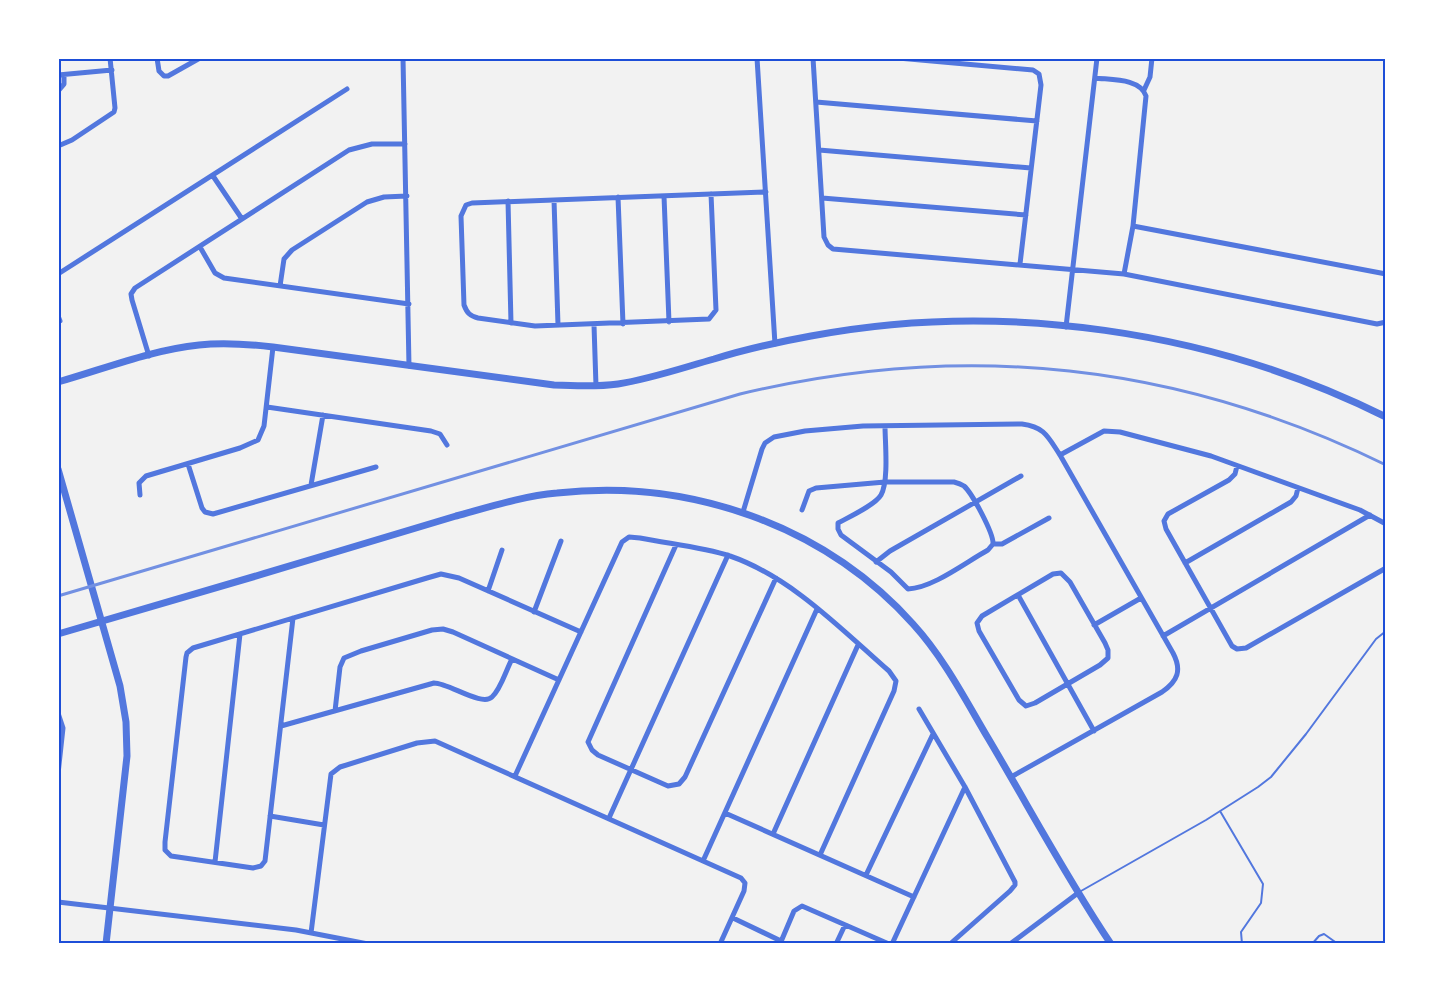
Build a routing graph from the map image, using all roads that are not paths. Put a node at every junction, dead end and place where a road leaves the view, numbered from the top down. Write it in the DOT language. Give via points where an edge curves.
graph roads {
  1 [pos="110,58"];
  2 [pos="157,58"];
  3 [pos="200,58"];
  4 [pos="403,58"];
  5 [pos="757,58"];
  6 [pos="813,58"];
  7 [pos="898,58"];
  8 [pos="1097,58"];
  9 [pos="1152,58"];
  10 [pos="111,70"];
  11 [pos="61,75"];
  12 [pos="1095,78"];
  13 [pos="346,88"];
  14 [pos="1144,90"];
  15 [pos="58,91"];
  16 [pos="816,102"];
  17 [pos="1036,121"];
  18 [pos="405,144"];
  19 [pos="58,146"];
  20 [pos="819,150"];
  21 [pos="1031,168"];
  22 [pos="213,176"];
  23 [pos="766,192"];
  24 [pos="711,194"];
  25 [pos="407,196"];
  26 [pos="664,196"];
  27 [pos="618,197"];
  28 [pos="822,198"];
  29 [pos="554,200"];
  30 [pos="508,201"];
  31 [pos="1026,215"];
  32 [pos="242,219"];
  33 [pos="1133,226"];
  34 [pos="200,247"];
  35 [pos="1020,264"];
  36 [pos="1073,268"];
  37 [pos="58,274"];
  38 [pos="1124,274"];
  39 [pos="1386,274"];
  40 [pos="280,286"];
  41 [pos="409,304"];
  42 [pos="669,322"];
  43 [pos="1386,322"];
  44 [pos="511,323"];
  45 [pos="623,324"];
  46 [pos="558,325"];
  47 [pos="594,325"];
  48 [pos="1066,327"];
  49 [pos="775,344"];
  50 [pos="273,347"];
  51 [pos="149,356"];
  52 [pos="409,366"];
  53 [pos="58,382"];
  54 [pos="596,386"];
  55 [pos="267,407"];
  56 [pos="323,415"];
  57 [pos="1386,417"];
  58 [pos="885,426"];
  59 [pos="447,445"];
  60 [pos="1060,455"];
  61 [pos="188,464"];
  62 [pos="1237,466"];
  63 [pos="376,467"];
  64 [pos="58,469"];
  65 [pos="1021,476"];
  66 [pos="885,482"];
  67 [pos="311,485"];
  68 [pos="1298,488"];
  69 [pos="140,495"];
  70 [pos="974,502"];
  71 [pos="801,510"];
  72 [pos="743,513"];
  73 [pos="1370,515"];
  74 [pos="1049,518"];
  75 [pos="1386,524"];
  76 [pos="561,541"];
  77 [pos="993,544"];
  78 [pos="676,545"];
  79 [pos="502,550"];
  80 [pos="728,555"];
  81 [pos="876,562"];
  82 [pos="1185,563"];
  83 [pos="1386,568"];
  84 [pos="776,578"];
  85 [pos="488,591"];
  86 [pos="1018,595"];
  87 [pos="1141,598"];
  88 [pos="817,609"];
  89 [pos="1210,609"];
  90 [pos="534,612"];
  91 [pos="293,618"];
  92 [pos="1094,625"];
  93 [pos="1386,631"];
  94 [pos="580,632"];
  95 [pos="58,634"];
  96 [pos="240,634"];
  97 [pos="1163,636"];
  98 [pos="858,645"];
  99 [pos="512,659"];
  100 [pos="559,680"];
  101 [pos="1068,683"];
  102 [pos="919,709"];
  103 [pos="335,711"];
  104 [pos="58,713"];
  105 [pos="280,726"];
  106 [pos="1094,732"];
  107 [pos="933,734"];
  108 [pos="630,769"];
  109 [pos="58,774"];
  110 [pos="515,776"];
  111 [pos="1011,777"];
  112 [pos="965,787"];
  113 [pos="1220,811"];
  114 [pos="725,813"];
  115 [pos="270,816"];
  116 [pos="609,818"];
  117 [pos="324,825"];
  118 [pos="773,834"];
  119 [pos="820,855"];
  120 [pos="704,861"];
  121 [pos="215,862"];
  122 [pos="866,876"];
  123 [pos="1078,893"];
  124 [pos="914,897"];
  125 [pos="58,903"];
  126 [pos="110,909"];
  127 [pos="733,918"];
  128 [pos="845,925"];
  129 [pos="311,933"];
  130 [pos="781,942"];
  131 [pos="106,944"];
  132 [pos="368,944"];
  133 [pos="720,944"];
  134 [pos="836,944"];
  135 [pos="891,944"];
  136 [pos="951,944"];
  137 [pos="1010,944"];
  138 [pos="1111,944"];
  139 [pos="1242,944"];
  140 [pos="1312,944"];
  141 [pos="1338,944"];
  1 -- 10 [label="street"];
  2 -- 3 [label="street" via="164,76"];
  4 -- 18 [label="street"];
  5 -- 23 [label="street"];
  6 -- 16 [label="street"];
  7 -- 17 [label="street" via="1036,72 1041,85"];
  8 -- 12 [label="street"];
  9 -- 14 [label="street"];
  10 -- 11 [label="street"];
  10 -- 19 [label="street" via="114,112"];
  11 -- 15 [label="street" via="64,84"];
  12 -- 14 [label="street" via="1138,85"];
  12 -- 36 [label="street"];
  13 -- 22 [label="street"];
  14 -- 33 [label="street"];
  16 -- 17 [label="street"];
  16 -- 20 [label="street"];
  17 -- 21 [label="street"];
  18 -- 25 [label="street"];
  18 -- 32 [label="street" via="372,144 350,150"];
  20 -- 21 [label="street"];
  20 -- 28 [label="street"];
  21 -- 31 [label="street"];
  22 -- 32 [label="street"];
  22 -- 37 [label="street"];
  23 -- 24 [label="street"];
  23 -- 49 [label="street"];
  24 -- 26 [label="street"];
  24 -- 42 [label="street" via="716,310 704,321"];
  25 -- 40 [label="street" via="367,202 292,250 284,260"];
  25 -- 41 [label="street"];
  26 -- 27 [label="street"];
  26 -- 42 [label="street"];
  27 -- 29 [label="street"];
  27 -- 45 [label="street"];
  28 -- 31 [label="street"];
  28 -- 35 [label="street" via="824,237 837,251"];
  29 -- 30 [label="street"];
  29 -- 46 [label="street"];
  30 -- 44 [label="street"];
  30 -- 44 [label="street" via="472,203 466,205 461,216 467,312 478,318"];
  31 -- 35 [label="street"];
  32 -- 34 [label="street"];
  33 -- 38 [label="street"];
  33 -- 39 [label="street"];
  34 -- 40 [label="street" via="218,276"];
  34 -- 51 [label="street" via="131,294"];
  35 -- 36 [label="street"];
  36 -- 38 [label="street"];
  36 -- 48 [label="street"];
  38 -- 43 [label="street" via="1377,324"];
  40 -- 41 [label="street"];
  41 -- 52 [label="street"];
  42 -- 45 [label="street"];
  44 -- 46 [label="street"];
  45 -- 47 [label="street"];
  46 -- 47 [label="street"];
  47 -- 54 [label="street"];
  48 -- 49 [label="street" via="926,323 840,331"];
  48 -- 57 [label="street" via="1154,340 1229,357 1308,383"];
  49 -- 54 [label="street" via="644,379"];
  50 -- 51 [label="street" via="200,345"];
  50 -- 52 [label="street"];
  50 -- 55 [label="street"];
  51 -- 53 [label="street"];
  52 -- 54 [label="street" via="554,385"];
  55 -- 56 [label="street"];
  55 -- 61 [label="street" via="258,440"];
  56 -- 59 [label="street" via="437,433"];
  56 -- 67 [label="street"];
  58 -- 60 [label="street" via="1035,426"];
  58 -- 66 [label="street"];
  58 -- 72 [label="street" via="774,437 765,443 755,467"];
  60 -- 62 [label="street" via="1111,431 1180,447"];
  60 -- 87 [label="street"];
  61 -- 67 [label="street" via="202,508 209,514"];
  61 -- 69 [label="street" via="143,478 139,483"];
  62 -- 68 [label="street"];
  62 -- 82 [label="street" via="1229,480 1164,518"];
  63 -- 67 [label="street"];
  64 -- 126 [label="street" via="124,711 127,747"];
  65 -- 70 [label="street"];
  66 -- 70 [label="street" via="954,482 964,486"];
  66 -- 71 [label="street" via="816,488 809,491"];
  66 -- 81 [label="street" via="874,502 838,523 841,535"];
  68 -- 73 [label="street"];
  68 -- 82 [label="street" via="1289,504"];
  70 -- 77 [label="street" via="991,532"];
  70 -- 81 [label="street"];
  72 -- 95 [label="street" via="663,492 602,489 554,493 483,508"];
  72 -- 111 [label="street" via="789,531 835,556 897,607 946,666"];
  73 -- 75 [label="street"];
  73 -- 89 [label="street"];
  74 -- 77 [label="street" via="1002,544"];
  76 -- 90 [label="street"];
  77 -- 81 [label="street" via="918,589 908,589"];
  78 -- 80 [label="street"];
  78 -- 94 [label="street" via="625,539"];
  78 -- 108 [label="street" via="589,738 592,750"];
  79 -- 85 [label="street"];
  80 -- 84 [label="street"];
  80 -- 108 [label="street"];
  82 -- 89 [label="street"];
  83 -- 89 [label="street" via="1246,648 1232,646"];
  84 -- 88 [label="street"];
  84 -- 108 [label="street" via="682,782 668,786"];
  85 -- 90 [label="street"];
  85 -- 91 [label="street" via="441,574"];
  86 -- 92 [label="street" via="1053,574 1064,573"];
  86 -- 101 [label="street"];
  86 -- 101 [label="street" via="982,616 977,623 979,631 1022,704 1035,703"];
  87 -- 92 [label="street"];
  87 -- 97 [label="street"];
  88 -- 98 [label="street"];
  88 -- 114 [label="street"];
  89 -- 97 [label="street"];
  90 -- 94 [label="street"];
  91 -- 96 [label="street"];
  91 -- 105 [label="street"];
  92 -- 101 [label="street" via="1108,650 1108,658"];
  93 -- 113 [label="lane" via="1271,777"];
  94 -- 100 [label="street"];
  96 -- 121 [label="street"];
  96 -- 121 [label="street" via="187,653 165,842 165,850 171,856"];
  97 -- 106 [label="street" via="1177,660 1176,679 1162,692"];
  98 -- 118 [label="street"];
  98 -- 119 [label="street" via="889,671 896,683"];
  99 -- 100 [label="street"];
  99 -- 103 [label="street" via="489,699 434,683"];
  99 -- 103 [label="street" via="443,629 432,630 344,658"];
  100 -- 110 [label="street"];
  101 -- 106 [label="street"];
  102 -- 107 [label="street"];
  103 -- 105 [label="street"];
  104 -- 109 [label="street" via="63,736"];
  105 -- 115 [label="street"];
  106 -- 111 [label="street"];
  107 -- 112 [label="street"];
  107 -- 122 [label="street"];
  108 -- 116 [label="street"];
  110 -- 116 [label="street"];
  110 -- 117 [label="street" via="445,743 425,741 333,771"];
  111 -- 123 [label="street"];
  112 -- 124 [label="street"];
  112 -- 136 [label="street" via="1015,885"];
  113 -- 123 [label="lane"];
  113 -- 139 [label="lane" via="1263,884 1261,903 1241,932"];
  114 -- 118 [label="street"];
  114 -- 120 [label="street"];
  115 -- 117 [label="street"];
  115 -- 121 [label="street" via="265,861 261,866"];
  116 -- 120 [label="street"];
  117 -- 129 [label="street"];
  118 -- 119 [label="street"];
  119 -- 122 [label="street"];
  120 -- 127 [label="street" via="745,883"];
  122 -- 124 [label="street"];
  123 -- 137 [label="street"];
  123 -- 138 [label="street"];
  124 -- 135 [label="street"];
  125 -- 126 [label="street"];
  126 -- 129 [label="street"];
  126 -- 131 [label="street"];
  127 -- 130 [label="street"];
  127 -- 133 [label="street"];
  128 -- 130 [label="street" via="800,907 794,911"];
  128 -- 134 [label="street"];
  128 -- 135 [label="street"];
  129 -- 132 [label="street"];
  140 -- 141 [label="lane" via="1324,934"];
}
